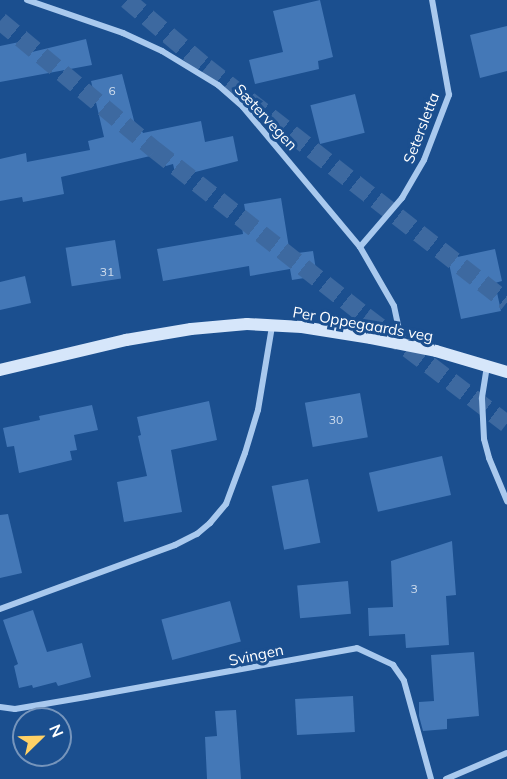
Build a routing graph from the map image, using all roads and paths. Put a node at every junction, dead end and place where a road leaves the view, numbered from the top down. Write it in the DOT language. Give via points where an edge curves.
graph roads {
  1 [pos="27,0"];
  2 [pos="432,0"];
  3 [pos="360,247"];
  4 [pos="272,325"];
  5 [pos="402,344"];
  6 [pos="487,366"];
  7 [pos="0,370"];
  8 [pos="507,372"];
  9 [pos="507,501"];
  10 [pos="0,609"];
  11 [pos="0,708"];
  12 [pos="507,753"];
  13 [pos="431,779"];
  14 [pos="446,779"];
  1 -- 3 [label="street, Sætervegen" via="123,33 190,66 218,85 268,136"];
  2 -- 3 [label="street, Setersletta" via="449,95 424,160 402,198"];
  3 -- 5 [label="street, Sætervegen" via="394,306"];
  4 -- 5 [label="street, Per Oppegaards veg"];
  4 -- 7 [label="street, Per Oppegaards veg" via="161,333"];
  4 -- 10 [label="street" via="258,410 243,462 226,504 210,523 175,545"];
  5 -- 6 [label="street, Per Oppegaards veg"];
  6 -- 8 [label="street, Per Oppegaards veg"];
  6 -- 9 [label="street" via="482,399 484,439"];
  11 -- 13 [label="street, Svingen" via="86,698 357,648 393,665 404,681"];
  12 -- 14 [label="street"];
}
